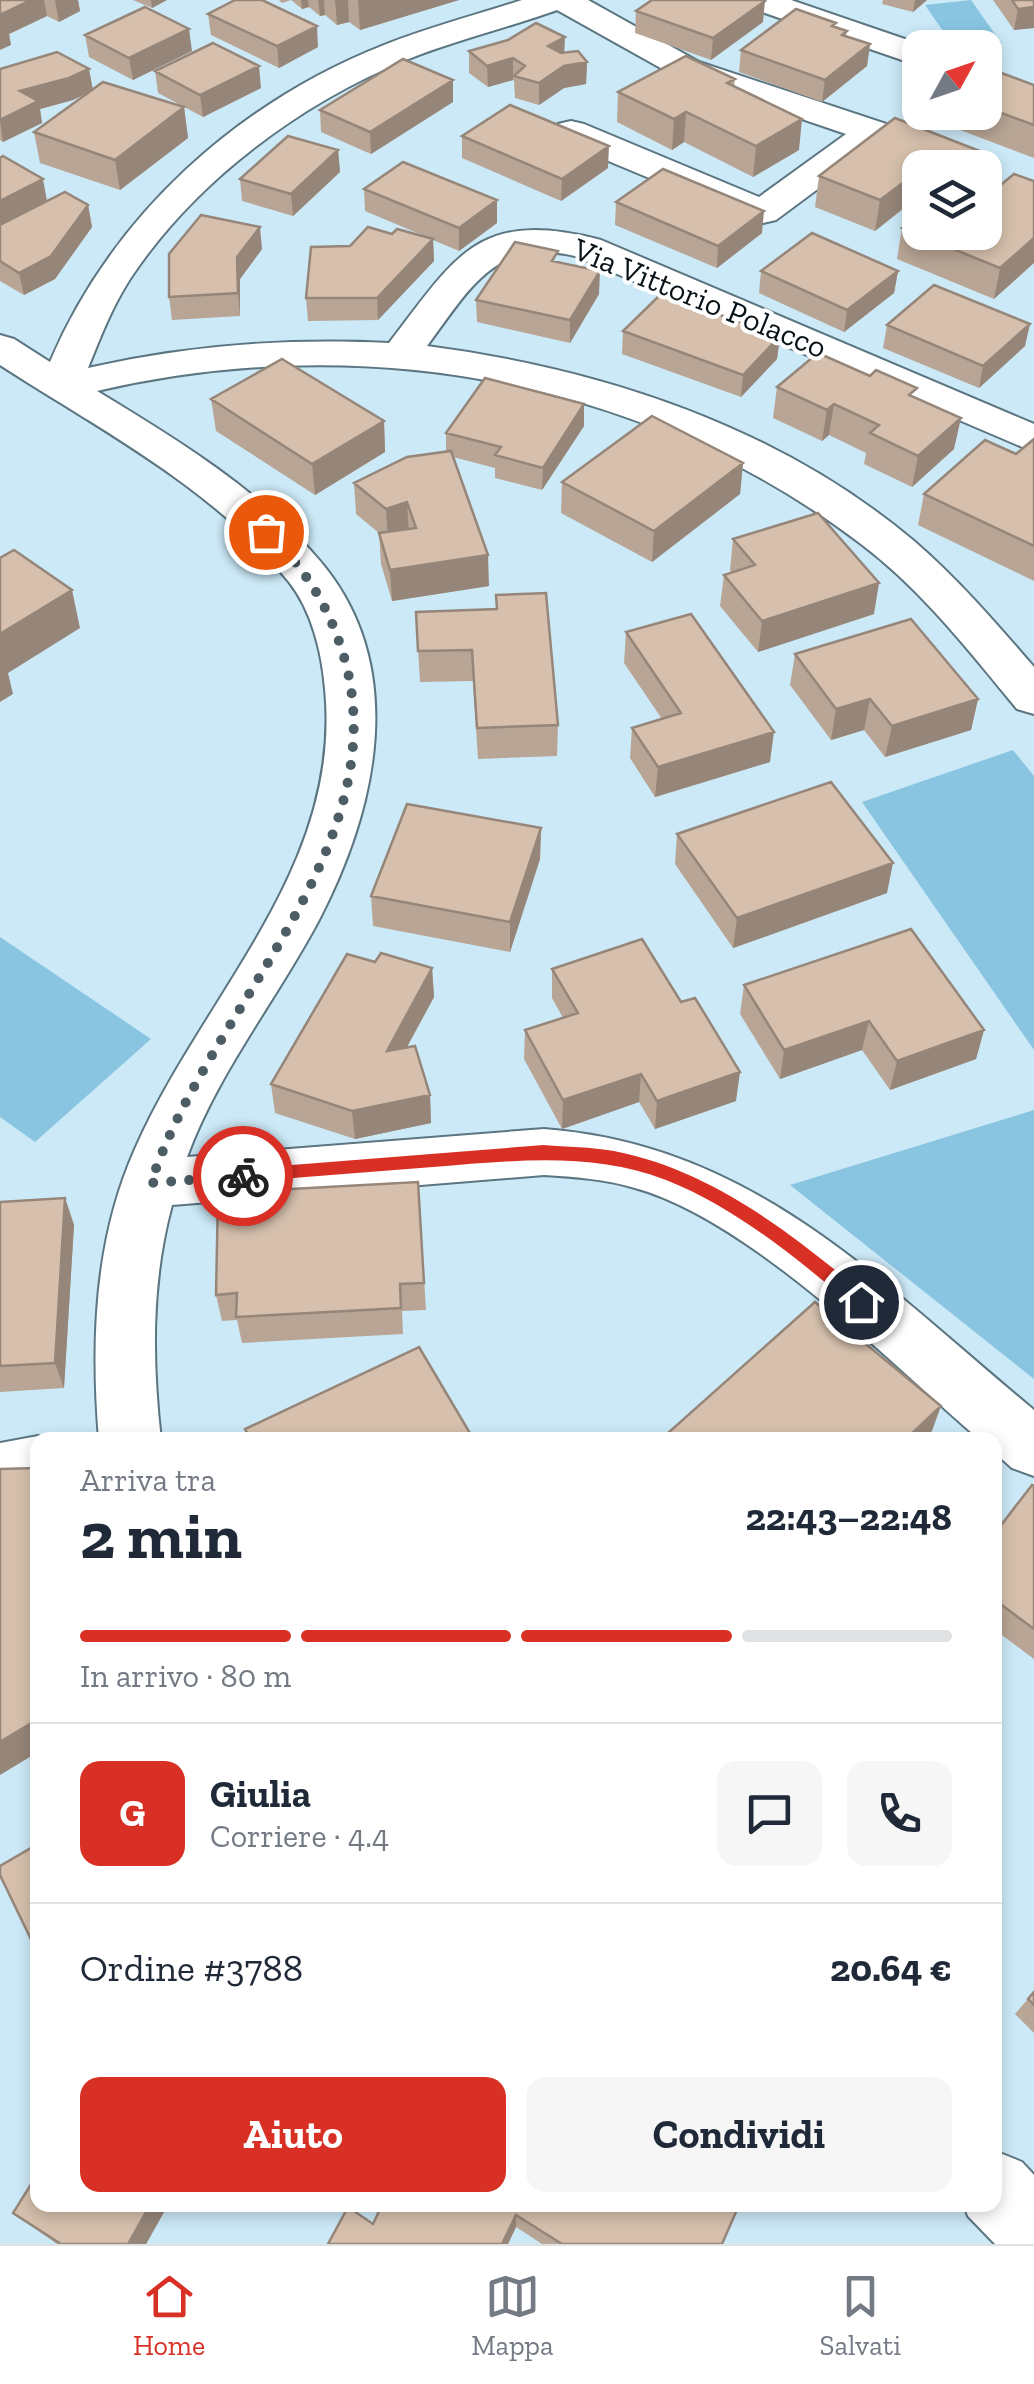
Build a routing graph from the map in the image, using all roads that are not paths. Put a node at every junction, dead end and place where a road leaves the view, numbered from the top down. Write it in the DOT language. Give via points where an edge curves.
graph roads {
  1 [pos="553,0"];
  2 [pos="564,0"];
  3 [pos="759,0"];
  4 [pos="902,49"];
  5 [pos="874,130"];
  6 [pos="572,132"];
  7 [pos="932,150"];
  8 [pos="0,348"];
  9 [pos="400,355"];
  10 [pos="60,387"];
  11 [pos="1034,439"];
  12 [pos="1034,698"];
  13 [pos="151,1183"];
  14 [pos="129,1432"];
  15 [pos="1034,1448"];
  16 [pos="30,1465"];
  17 [pos="0,1471"];
  18 [pos="1002,2196"];
  19 [pos="1034,2230"];
  1 -- 10 [label="street" via="365,66 234,150 132,247"];
  2 -- 5 [label="street" via="687,69"];
  3 -- 4 [label="street"];
  5 -- 6 [label="street" via="764,212"];
  5 -- 7 [label="street"];
  8 -- 10 [label="street"];
  9 -- 10 [label="street" via="234,354"];
  9 -- 11 [label="street, Via Vittorio Polacco" via="482,256 509,241 540,236 588,248"];
  9 -- 12 [label="street" via="561,383 657,412 757,457 902,555"];
  10 -- 13 [label="street" via="204,483 290,555 326,608 353,703 353,768 335,834 186,1101"];
  13 -- 14 [label="street" via="126,1304"];
  13 -- 15 [label="street" via="544,1152 644,1164 726,1201 783,1238"];
  16 -- 17 [label="street"];
  18 -- 19 [label="street"];
}
